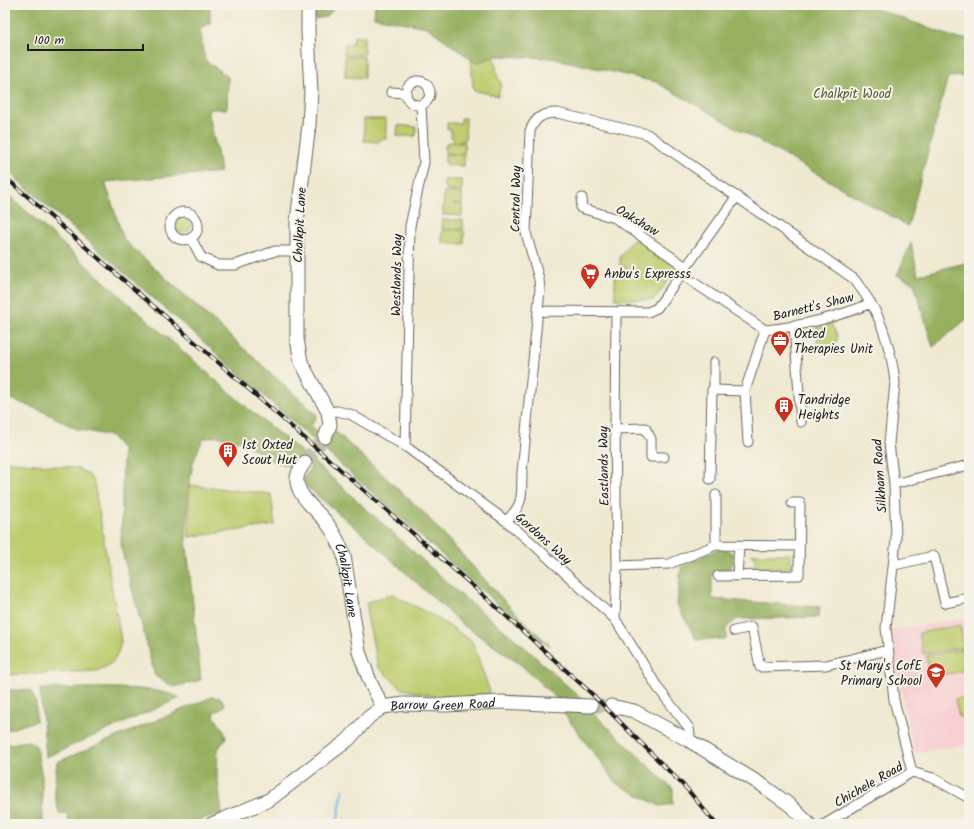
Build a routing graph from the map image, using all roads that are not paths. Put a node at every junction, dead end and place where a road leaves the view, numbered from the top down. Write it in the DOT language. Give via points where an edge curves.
graph roads {
  1 [pos="308,5"];
  2 [pos="391,92"];
  3 [pos="405,93"];
  4 [pos="421,105"];
  5 [pos="737,196"];
  6 [pos="582,198"];
  7 [pos="192,238"];
  8 [pos="296,251"];
  9 [pos="683,270"];
  10 [pos="871,303"];
  11 [pos="538,311"];
  12 [pos="616,312"];
  13 [pos="794,325"];
  14 [pos="764,330"];
  15 [pos="714,362"];
  16 [pos="714,390"];
  17 [pos="745,391"];
  18 [pos="328,412"];
  19 [pos="801,422"];
  20 [pos="615,429"];
  21 [pos="325,437"];
  22 [pos="748,442"];
  23 [pos="405,446"];
  24 [pos="664,457"];
  25 [pos="305,462"];
  26 [pos="969,465"];
  27 [pos="710,479"];
  28 [pos="894,484"];
  29 [pos="716,495"];
  30 [pos="792,503"];
  31 [pos="506,521"];
  32 [pos="716,545"];
  33 [pos="739,546"];
  34 [pos="799,546"];
  35 [pos="894,565"];
  36 [pos="617,566"];
  37 [pos="718,576"];
  38 [pos="737,576"];
  39 [pos="969,598"];
  40 [pos="615,619"];
  41 [pos="734,631"];
  42 [pos="888,650"];
  43 [pos="591,706"];
  44 [pos="611,706"];
  45 [pos="383,707"];
  46 [pos="688,740"];
  47 [pos="912,772"];
  48 [pos="969,798"];
  49 [pos="217,823"];
  50 [pos="809,824"];
  51 [pos="825,824"];
  1 -- 8 [label="street, Chalkpit Lane" via="311,92"];
  2 -- 3 [label="street"];
  3 -- 4 [label="street" via="408,102"];
  3 -- 4 [label="street" via="412,82 420,81 427,84 430,96"];
  4 -- 23 [label="street, Westlands Way" via="424,162 410,226"];
  5 -- 9 [label="street"];
  5 -- 10 [label="street, Silkham Road" via="854,279"];
  5 -- 11 [label="street, Central Way" via="647,134 557,113 547,113 538,117 530,131 526,232 539,279"];
  6 -- 9 [label="street, Oakshaw" via="580,208 615,218"];
  7 -- 8 [label="street" via="202,257 218,265 235,265 275,251"];
  8 -- 18 [label="street, Chalkpit Lane" via="298,350 301,362"];
  9 -- 12 [label="street" via="657,308 648,312"];
  9 -- 14 [label="street, Barnett's Shaw"];
  10 -- 13 [label="street, Barnett's Shaw"];
  10 -- 28 [label="street, Silkham Road" via="879,320 894,373 889,443"];
  11 -- 12 [label="street"];
  11 -- 31 [label="street, Central Way" via="520,507"];
  12 -- 20 [label="street, Eastlands Way"];
  13 -- 14 [label="street, Barnett's Shaw"];
  13 -- 19 [label="street"];
  14 -- 17 [label="street"];
  15 -- 16 [label="street"];
  16 -- 17 [label="street"];
  16 -- 27 [label="street"];
  17 -- 22 [label="street"];
  18 -- 21 [label="street" via="330,424"];
  18 -- 23 [label="street, Gordons Way" via="350,414"];
  20 -- 24 [label="street" via="645,428 651,438 651,457"];
  20 -- 36 [label="street, Eastlands Way"];
  23 -- 31 [label="street, Gordons Way"];
  25 -- 45 [label="street, Chalkpit Lane" via="300,469 297,484 339,541 344,556 359,652"];
  26 -- 28 [label="street"];
  28 -- 35 [label="street, Silkham Road"];
  29 -- 32 [label="street"];
  30 -- 34 [label="street" via="800,503"];
  31 -- 40 [label="street, Gordons Way"];
  32 -- 33 [label="street"];
  32 -- 36 [label="street" via="669,564"];
  33 -- 34 [label="street"];
  33 -- 38 [label="street"];
  34 -- 38 [label="street" via="798,575"];
  35 -- 39 [label="street" via="934,556 945,603"];
  35 -- 42 [label="street, Silkham Road" via="886,628"];
  36 -- 40 [label="street, Eastlands Way"];
  37 -- 38 [label="street"];
  40 -- 46 [label="street, Gordons Way" via="658,688 689,728"];
  41 -- 42 [label="street" via="752,627 760,667 826,665"];
  42 -- 47 [label="street, Silkham Road" via="894,700"];
  43 -- 45 [label="street, Barrow Green Road" via="500,702 404,704"];
  44 -- 46 [label="street" via="634,711"];
  45 -- 49 [label="street, Barrow Green Road" via="369,717 348,740 270,800"];
  46 -- 50 [label="street" via="791,806"];
  47 -- 48 [label="street, Chichele Road" via="933,778"];
  47 -- 51 [label="street, Chichele Road"];
}
